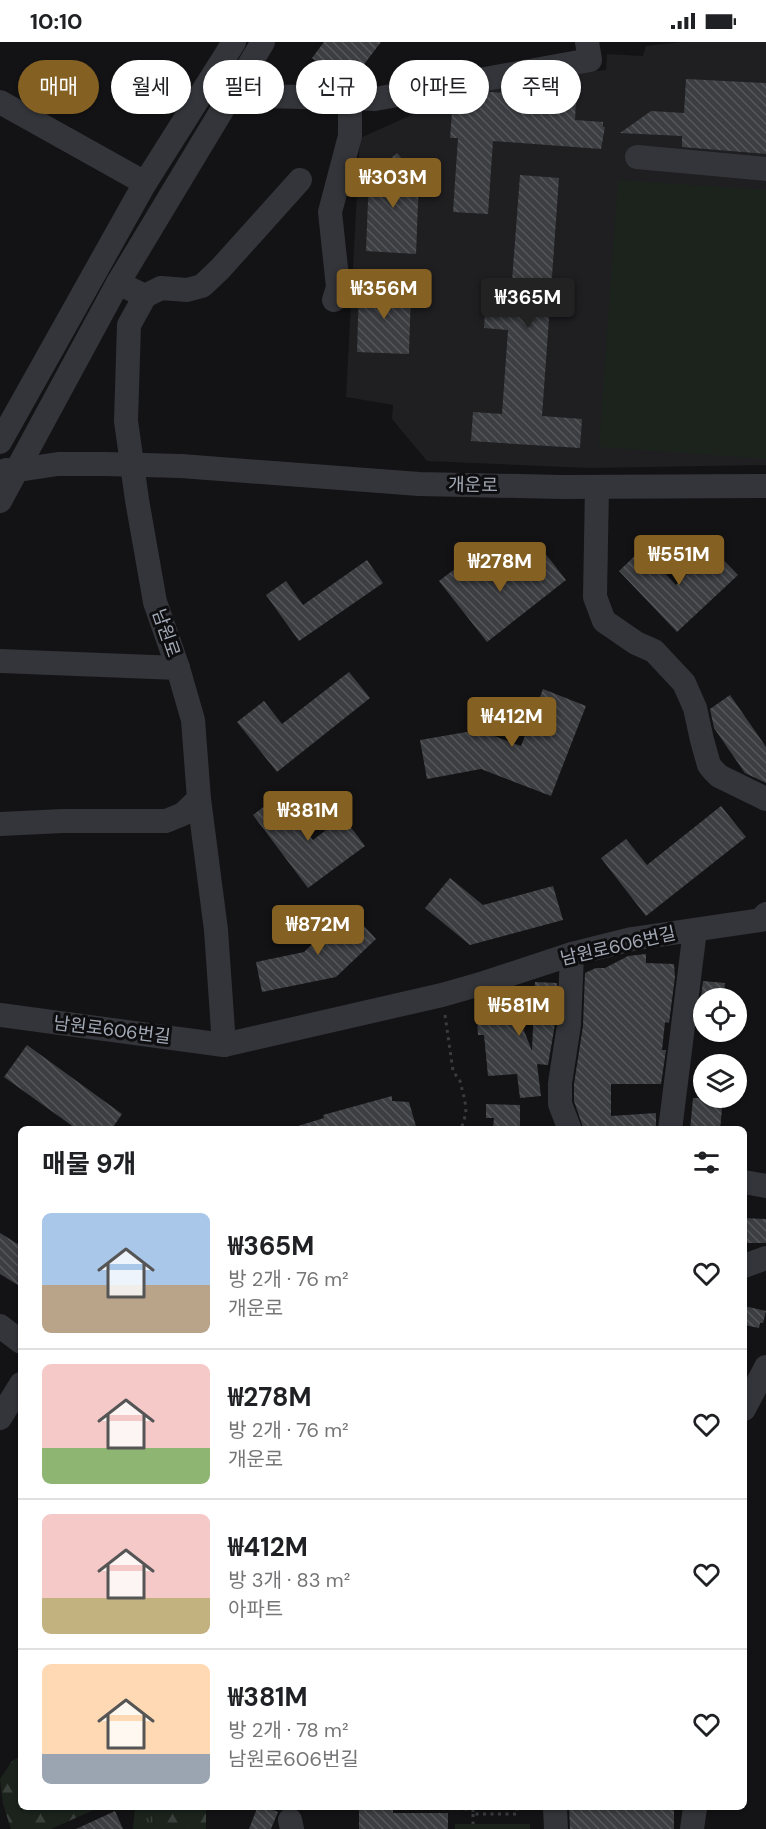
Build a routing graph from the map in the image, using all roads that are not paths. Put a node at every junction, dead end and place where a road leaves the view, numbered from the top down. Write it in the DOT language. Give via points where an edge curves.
graph roads {
  1 [pos="234,42"];
  2 [pos="263,42"];
  3 [pos="586,42"];
  4 [pos="252,60"];
  5 [pos="377,99"];
  6 [pos="0,102"];
  7 [pos="220,114"];
  8 [pos="350,114"];
  9 [pos="637,157"];
  10 [pos="766,169"];
  11 [pos="300,180"];
  12 [pos="145,183"];
  13 [pos="118,283"];
  14 [pos="145,296"];
  15 [pos="334,300"];
  16 [pos="0,442"];
  17 [pos="9,470"];
  18 [pos="766,486"];
  19 [pos="597,487"];
  20 [pos="0,501"];
  21 [pos="0,661"];
  22 [pos="178,668"];
  23 [pos="199,799"];
  24 [pos="766,800"];
  25 [pos="0,824"];
  26 [pos="766,914"];
  27 [pos="695,930"];
  28 [pos="572,954"];
  29 [pos="0,1015"];
  30 [pos="224,1045"];
  31 [pos="568,1126"];
  32 [pos="670,1126"];
  33 [pos="747,1183"];
  34 [pos="766,1186"];
  35 [pos="766,1258"];
  36 [pos="747,1265"];
  37 [pos="0,1326"];
  38 [pos="18,1340"];
  39 [pos="766,1366"];
  40 [pos="18,1389"];
  41 [pos="747,1403"];
  42 [pos="0,1418"];
  43 [pos="555,1810"];
  44 [pos="695,1810"];
  45 [pos="556,1829"];
  46 [pos="692,1829"];
  1 -- 12 [label="street"];
  2 -- 4 [label="street"];
  3 -- 5 [label="street" via="590,60"];
  6 -- 12 [label="street"];
  7 -- 13 [label="street"];
  8 -- 15 [label="street" via="350,136 330,212 338,288"];
  9 -- 10 [label="street"];
  11 -- 14 [label="street" via="202,286 188,290 161,288"];
  12 -- 16 [label="street"];
  13 -- 14 [label="street"];
  13 -- 17 [label="street"];
  14 -- 22 [label="street, 남원로" via="129,325 126,421 155,602"];
  17 -- 19 [label="street, 개운로, bridge" via="58,464 182,466 419,484"];
  17 -- 20 [label="street"];
  18 -- 19 [label="street, 개운로"];
  19 -- 24 [label="street" via="595,597 604,621 654,651 684,682 713,770"];
  21 -- 22 [label="street"];
  22 -- 23 [label="street, 남원로" via="193,720"];
  23 -- 25 [label="street" via="166,821"];
  23 -- 30 [label="street" via="216,930"];
  26 -- 27 [label="street, 남원로606번길" via="761,920"];
  27 -- 28 [label="street, 남원로606번길" via="632,939"];
  27 -- 32 [label="street"];
  28 -- 30 [label="street, 남원로606번길" via="442,995"];
  28 -- 31 [label="street" via="569,1025 560,1083 560,1104"];
  29 -- 30 [label="street, 남원로606번길"];
  33 -- 34 [label="street"];
  35 -- 36 [label="street"];
  37 -- 38 [label="street"];
  39 -- 41 [label="street"];
  40 -- 42 [label="street"];
  43 -- 45 [label="street"];
  44 -- 46 [label="street"];
}
